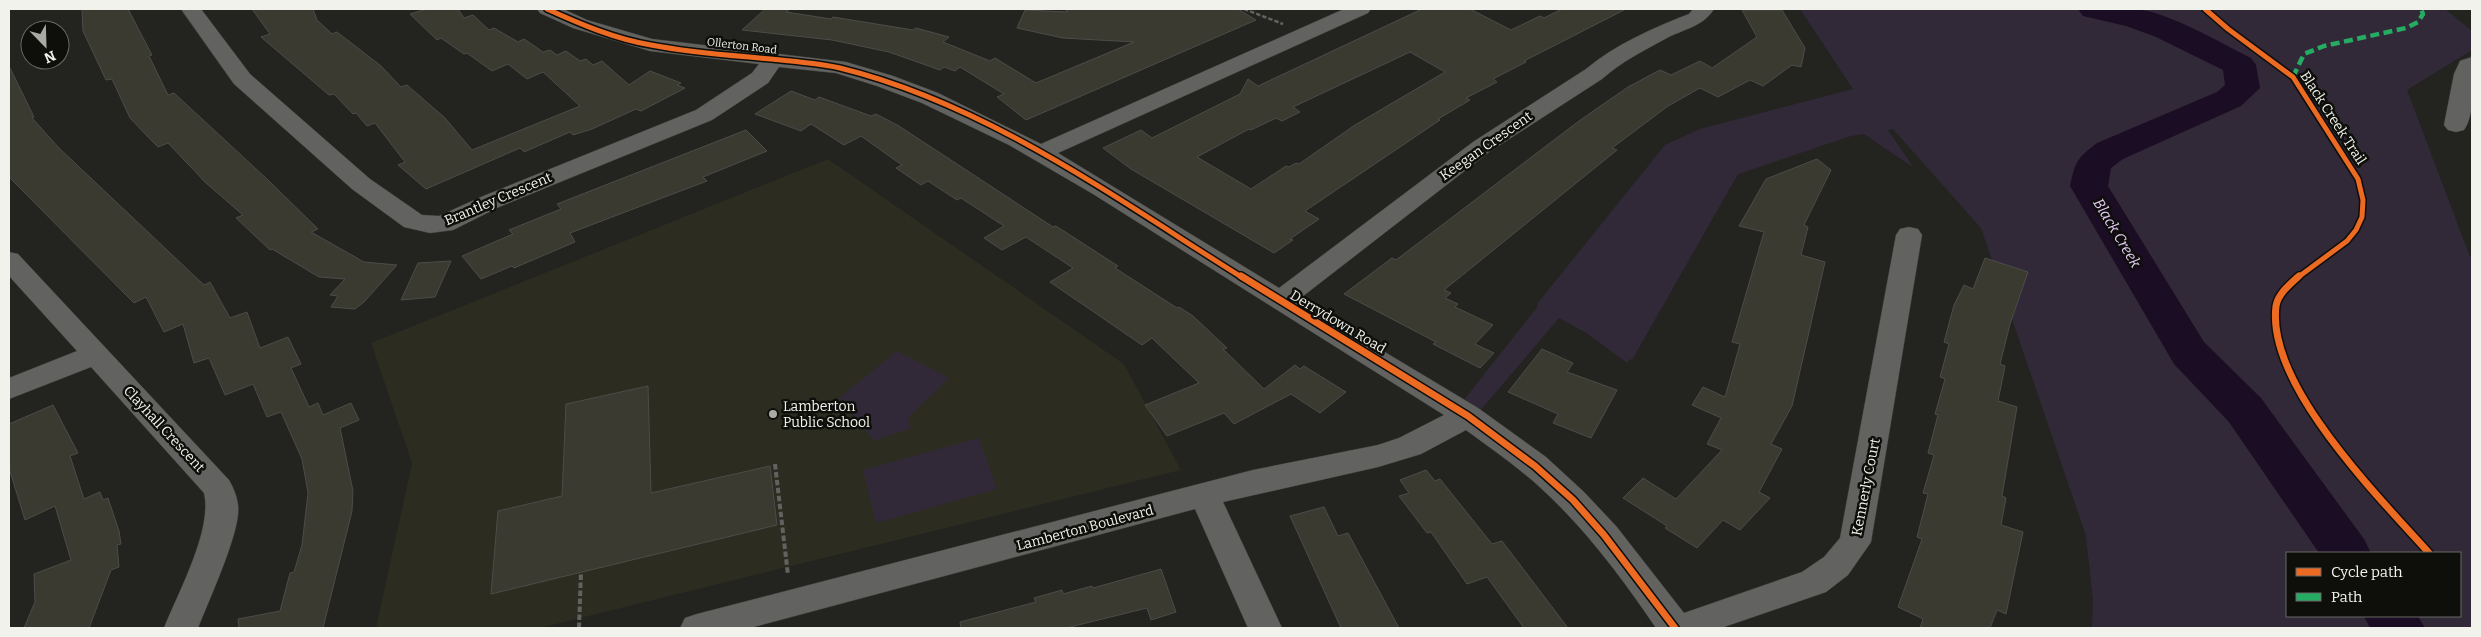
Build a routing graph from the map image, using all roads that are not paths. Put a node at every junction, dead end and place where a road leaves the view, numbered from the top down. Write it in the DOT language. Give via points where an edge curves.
graph roads {
  1 [pos="191,9"];
  2 [pos="546,9"];
  3 [pos="1361,9"];
  4 [pos="1704,9"];
  5 [pos="773,60"];
  6 [pos="2469,75"];
  7 [pos="937,99"];
  8 [pos="2456,125"];
  9 [pos="1042,152"];
  10 [pos="1909,235"];
  11 [pos="9,260"];
  12 [pos="1279,301"];
  13 [pos="95,355"];
  14 [pos="9,389"];
  15 [pos="1468,416"];
  16 [pos="1205,496"];
  17 [pos="181,628"];
  18 [pos="697,628"];
  19 [pos="1265,628"];
  20 [pos="1675,628"];
  21 [pos="1680,628"];
  1 -- 5 [label="street, Brantley Crescent" via="242,79 361,184 413,221 430,225 444,224 490,202 704,115 760,78"];
  2 -- 5 [label="street, Ollerton Road" via="580,24 650,45"];
  3 -- 9 [label="street"];
  4 -- 12 [label="street, Keegan Crescent" via="1696,18 1660,33 1608,62 1481,146"];
  5 -- 7 [label="street, Ollerton Road" via="838,67"];
  6 -- 8 [label="street"];
  7 -- 9 [label="street, Derrydown Road"];
  9 -- 12 [label="street, Derrydown Road"];
  10 -- 21 [label="street, Kennerly Court" via="1855,542 1836,566 1814,582"];
  11 -- 13 [label="street, Clayhall Crescent"];
  12 -- 15 [label="street, Derrydown Road"];
  13 -- 14 [label="street"];
  13 -- 17 [label="street, Clayhall Crescent" via="218,488 223,506 217,538"];
  15 -- 16 [label="street, Lamberton Boulevard" via="1410,446 1378,456 1253,482"];
  15 -- 20 [label="street, Derrydown Road" via="1556,484 1627,560"];
  16 -- 18 [label="street, Lamberton Boulevard"];
  16 -- 19 [label="street"];
}
